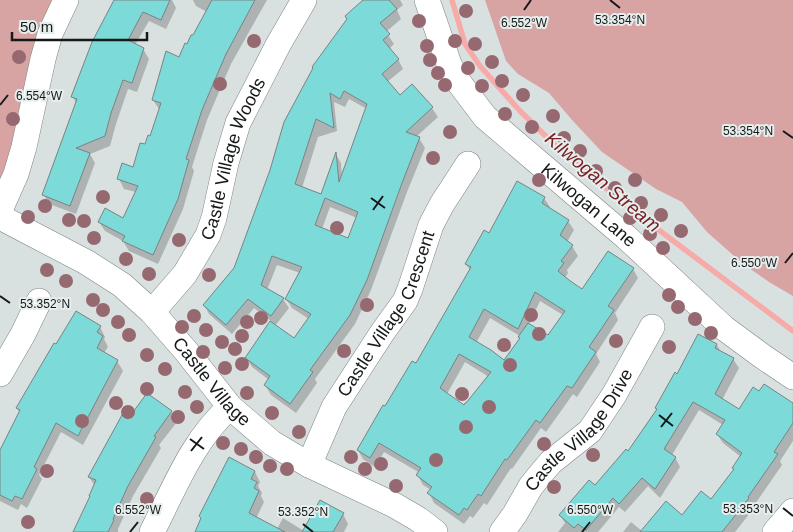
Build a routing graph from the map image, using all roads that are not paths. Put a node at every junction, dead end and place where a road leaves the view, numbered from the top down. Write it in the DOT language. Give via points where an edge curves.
graph roads {
  1 [pos="66,0"];
  2 [pos="304,0"];
  3 [pos="427,0"];
  4 [pos="468,164"];
  5 [pos="0,210"];
  6 [pos="0,217"];
  7 [pos="39,301"];
  8 [pos="152,312"];
  9 [pos="652,327"];
  10 [pos="0,374"];
  11 [pos="793,377"];
  12 [pos="230,407"];
  13 [pos="309,465"];
  14 [pos="793,511"];
  15 [pos="152,532"];
  16 [pos="435,532"];
  17 [pos="502,532"];
  18 [pos="775,532"];
  1 -- 5 [label="street" via="50,34 24,148"];
  2 -- 8 [label="street, Castle Village Woods" via="238,123 208,235 185,274"];
  3 -- 11 [label="street, Kilwogan Lane" via="449,64 485,117 626,238 724,328"];
  4 -- 13 [label="street, Castle Village Crescent" via="431,226 406,301 334,407"];
  6 -- 8 [label="street, Castle Village" via="86,262 122,285"];
  7 -- 10 [label="street"];
  8 -- 12 [label="street, Castle Village"];
  9 -- 17 [label="street, Castle Village Drive" via="590,431 544,470"];
  12 -- 13 [label="street, Castle Village" via="272,443"];
  12 -- 15 [label="street" via="207,431"];
  13 -- 16 [label="street, Castle Village" via="394,505"];
  14 -- 18 [label="street"];
}
